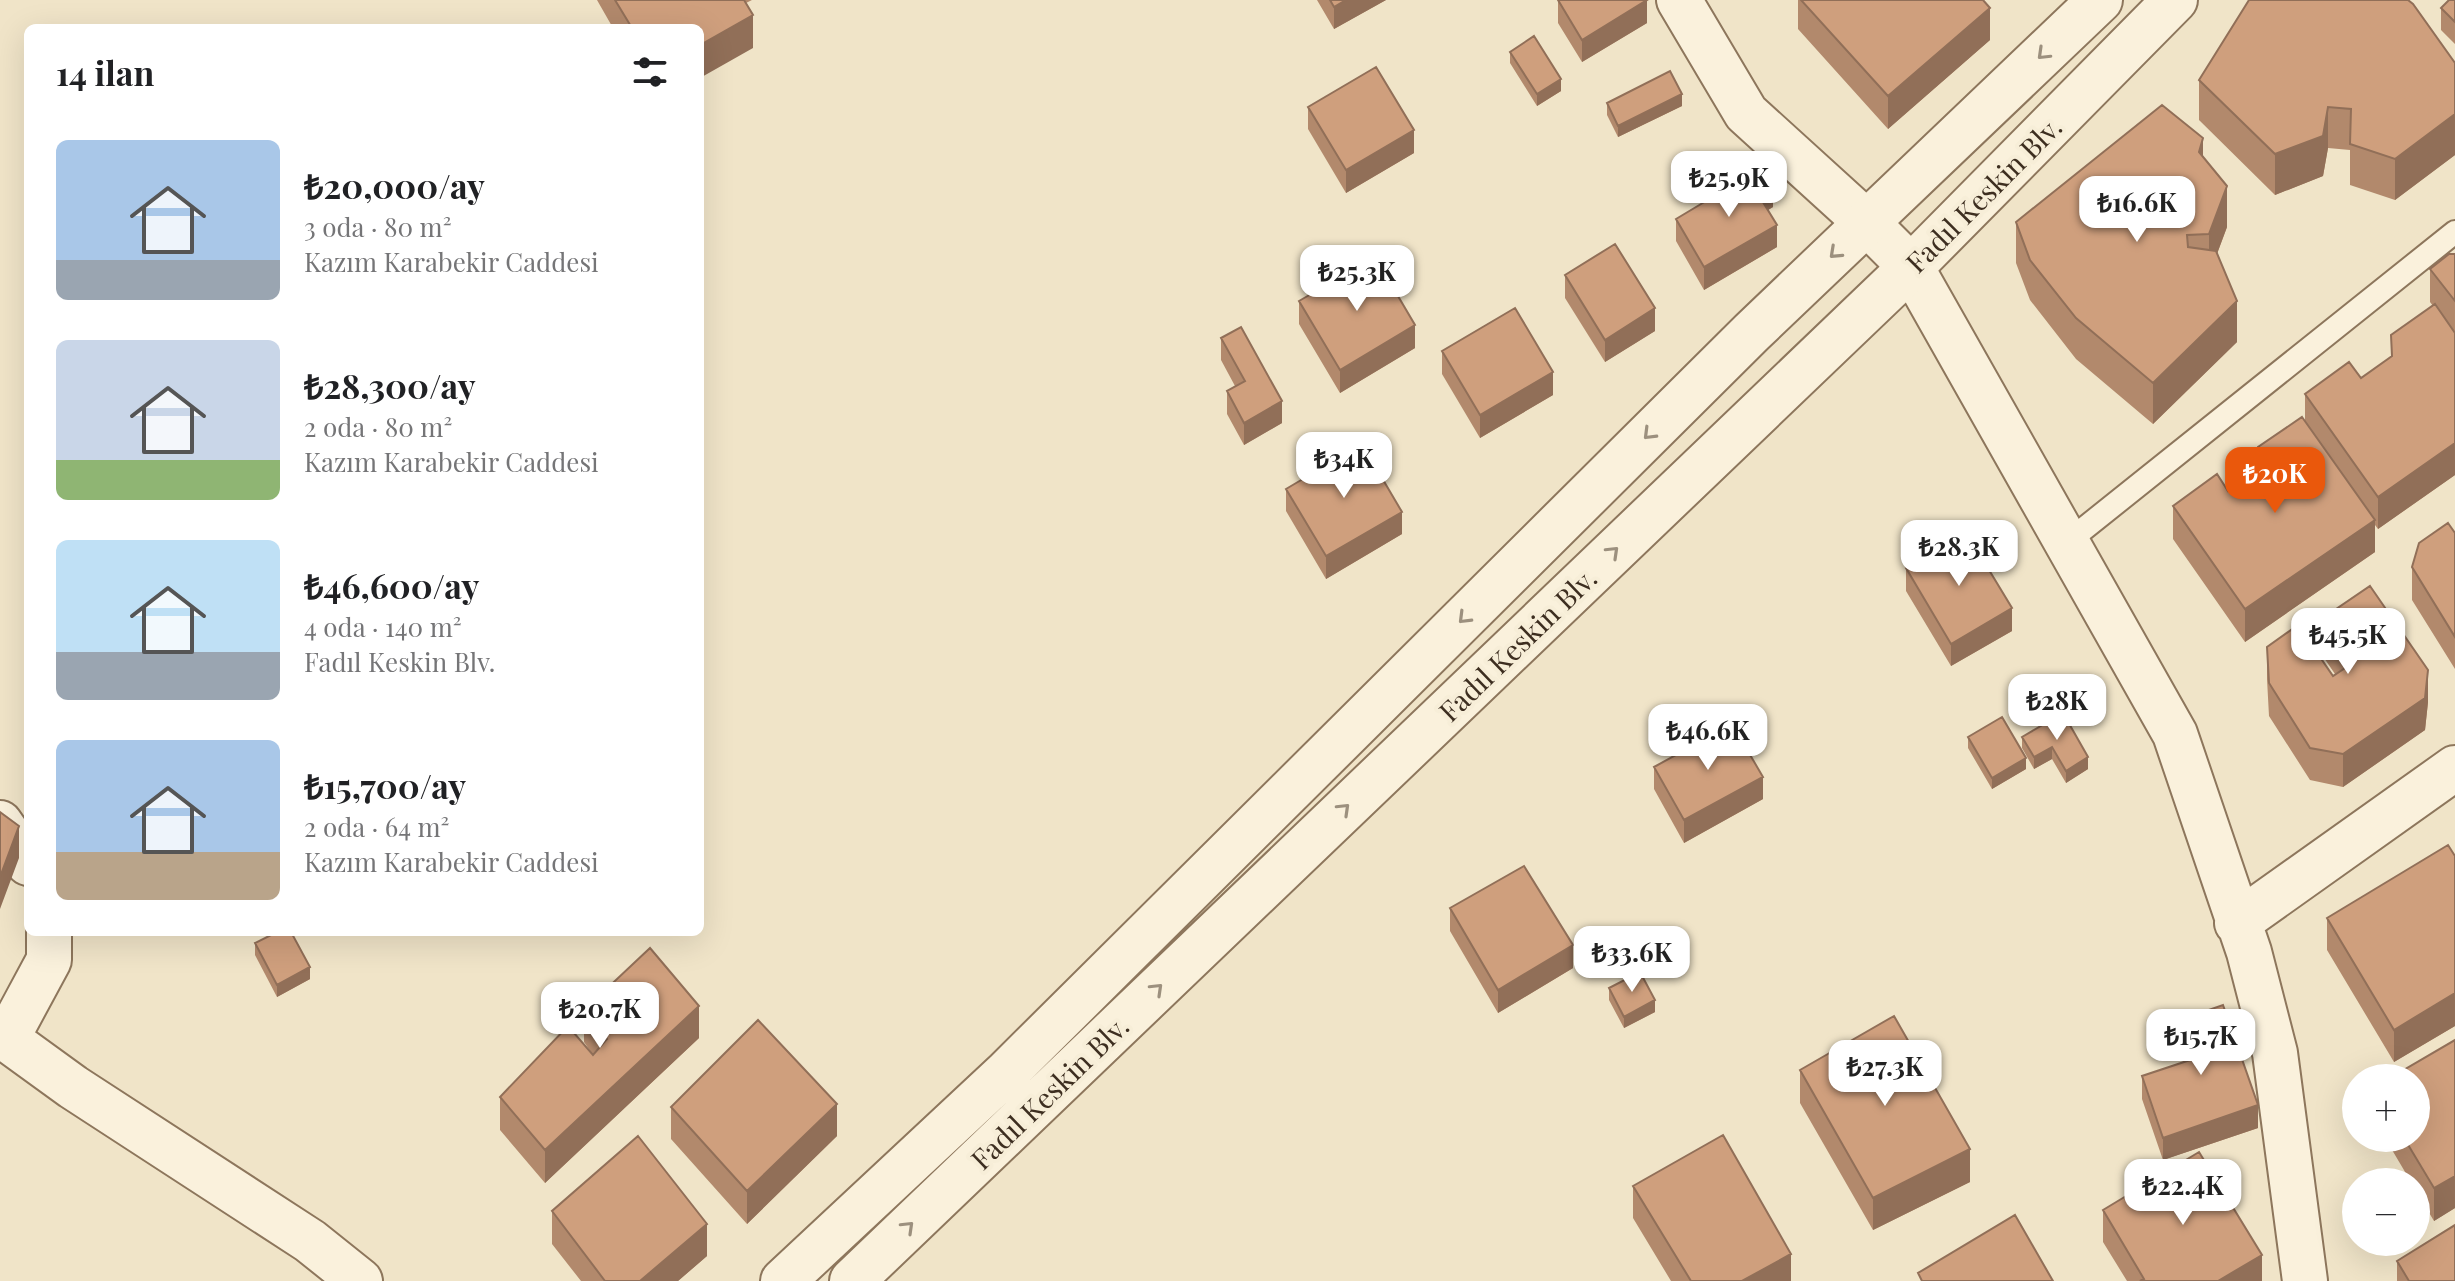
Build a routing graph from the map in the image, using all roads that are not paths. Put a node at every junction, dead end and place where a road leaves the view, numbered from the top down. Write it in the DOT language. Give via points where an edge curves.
graph roads {
  1 [pos="1679,0"];
  2 [pos="2100,0"];
  3 [pos="2175,0"];
  4 [pos="1867,223"];
  5 [pos="2455,232"];
  6 [pos="1911,267"];
  7 [pos="2066,543"];
  8 [pos="2455,768"];
  9 [pos="0,823"];
  10 [pos="24,857"];
  11 [pos="2237,923"];
  12 [pos="49,936"];
  13 [pos="4,1036"];
  14 [pos="360,1281"];
  15 [pos="783,1281"];
  16 [pos="852,1281"];
  17 [pos="2305,1281"];
  1 -- 4 [label="street" via="1746,113"];
  2 -- 4 [label="street, Fadıl Keskin Blv., one-way"];
  3 -- 6 [label="street, Fadıl Keskin Blv."];
  4 -- 6 [label="street"];
  4 -- 15 [label="street, Fadıl Keskin Blv., one-way" via="1007,1072"];
  5 -- 7 [label="lane"];
  6 -- 7 [label="street"];
  16 -- 6 [label="street, Fadıl Keskin Blv., one-way"];
  7 -- 11 [label="street" via="2175,734"];
  8 -- 11 [label="street"];
  9 -- 10 [label="street"];
  11 -- 17 [label="street" via="2275,1053"];
  12 -- 13 [label="street" via="49,960"];
  13 -- 14 [label="street" via="310,1241"];
}
